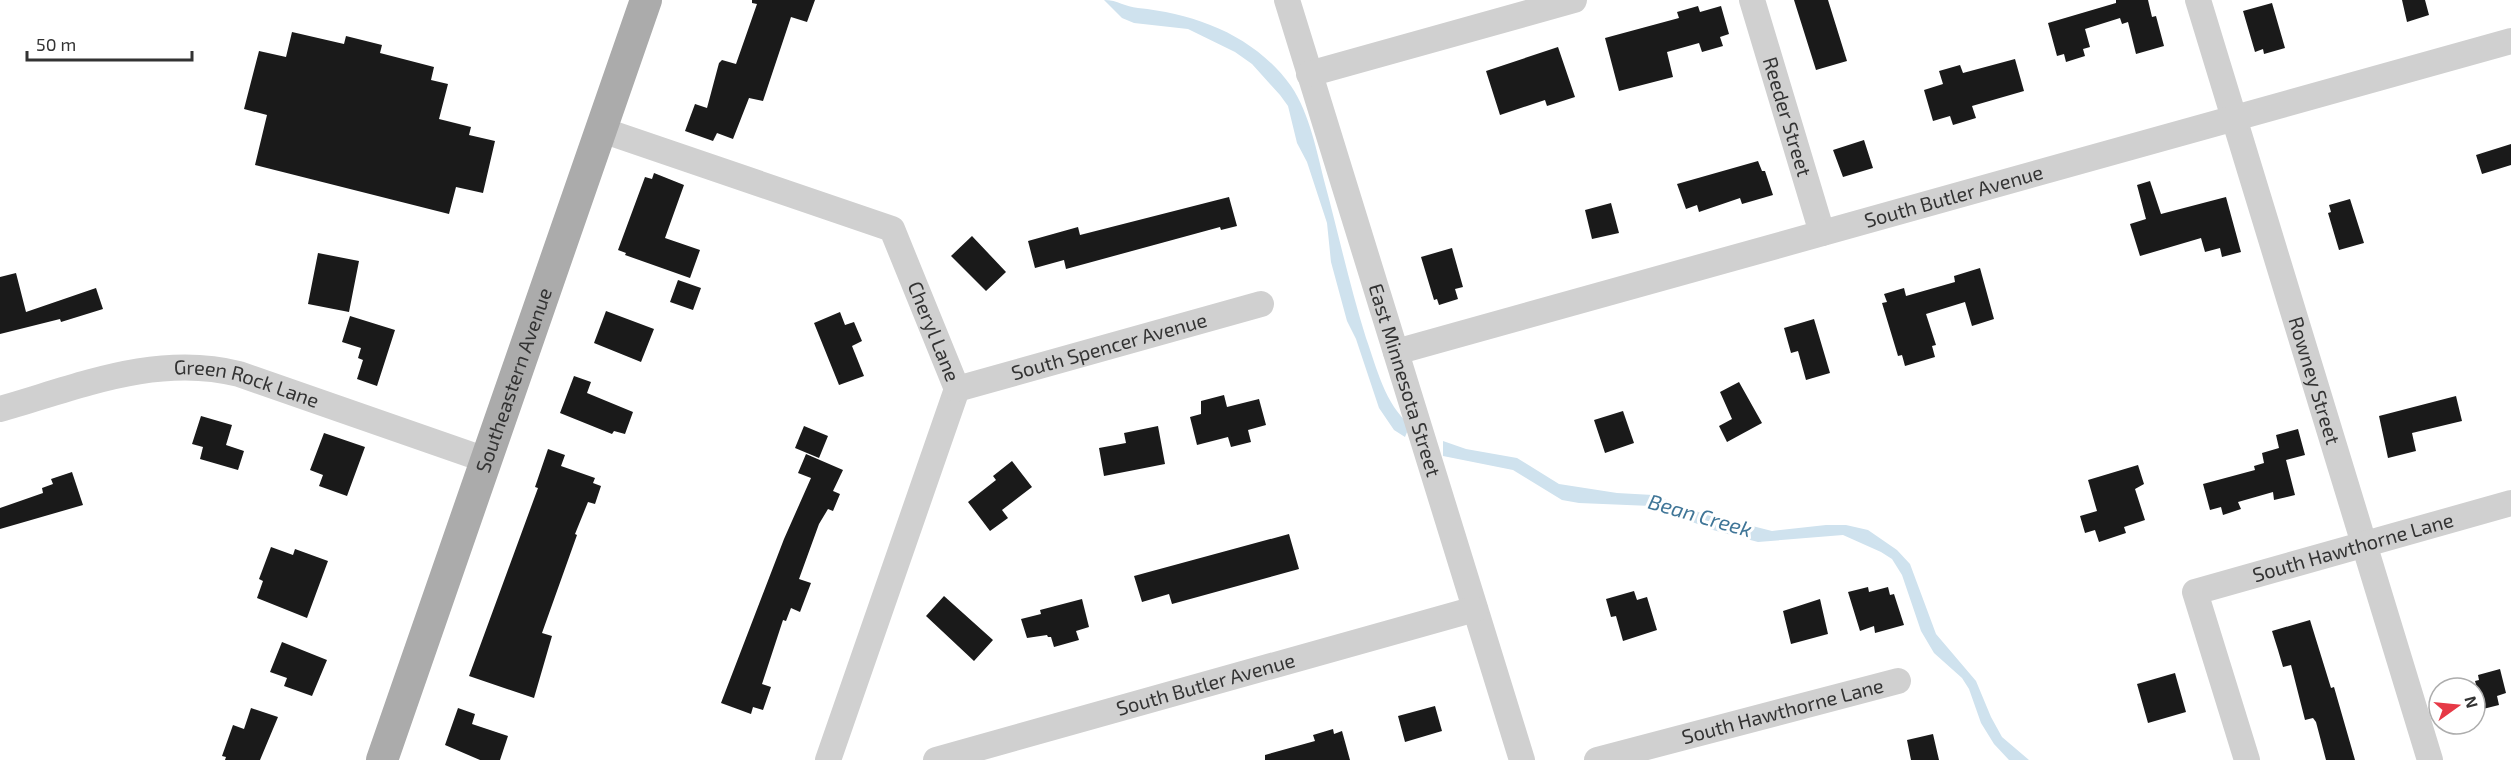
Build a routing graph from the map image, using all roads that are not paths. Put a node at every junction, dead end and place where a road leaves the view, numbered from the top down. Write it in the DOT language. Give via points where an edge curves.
graph roads {
  1 [pos="646,0"];
  2 [pos="1287,0"];
  3 [pos="1574,0"];
  4 [pos="1752,0"];
  5 [pos="2198,0"];
  6 [pos="2511,41"];
  7 [pos="1309,74"];
  8 [pos="2234,118"];
  9 [pos="602,130"];
  10 [pos="1822,233"];
  11 [pos="1261,304"];
  12 [pos="1396,352"];
  13 [pos="957,389"];
  14 [pos="0,409"];
  15 [pos="486,460"];
  16 [pos="2511,503"];
  17 [pos="2364,545"];
  18 [pos="1475,609"];
  19 [pos="1898,681"];
  20 [pos="382,760"];
  21 [pos="828,760"];
  22 [pos="936,760"];
  23 [pos="1522,760"];
  24 [pos="1597,760"];
  25 [pos="2247,760"];
  26 [pos="2430,760"];
  1 -- 9 [label="main road, Southeastern Avenue"];
  2 -- 7 [label="street, East Minnesota Street"];
  3 -- 7 [label="street"];
  4 -- 10 [label="street, Reeder Street"];
  5 -- 8 [label="street, Rowney Street"];
  6 -- 8 [label="street, South Butler Avenue"];
  7 -- 12 [label="street, East Minnesota Street"];
  8 -- 10 [label="street, South Butler Avenue"];
  8 -- 17 [label="street, Rowney Street"];
  9 -- 13 [label="street, Cheryl Lane" via="892,229"];
  9 -- 15 [label="main road, Southeastern Avenue"];
  10 -- 12 [label="street, South Butler Avenue"];
  11 -- 13 [label="street, South Spencer Avenue"];
  12 -- 18 [label="street, East Minnesota Street"];
  13 -- 21 [label="street, Cheryl Lane"];
  14 -- 15 [label="street, Green Rock Lane" via="143,369 207,368 239,374"];
  15 -- 20 [label="main road, Southeastern Avenue"];
  16 -- 17 [label="street, South Hawthorne Lane"];
  17 -- 25 [label="street, South Hawthorne Lane" via="2195,592"];
  17 -- 26 [label="street, Rowney Street"];
  18 -- 22 [label="street, South Butler Avenue"];
  18 -- 23 [label="street, East Minnesota Street"];
  19 -- 24 [label="street, South Hawthorne Lane"];
}
